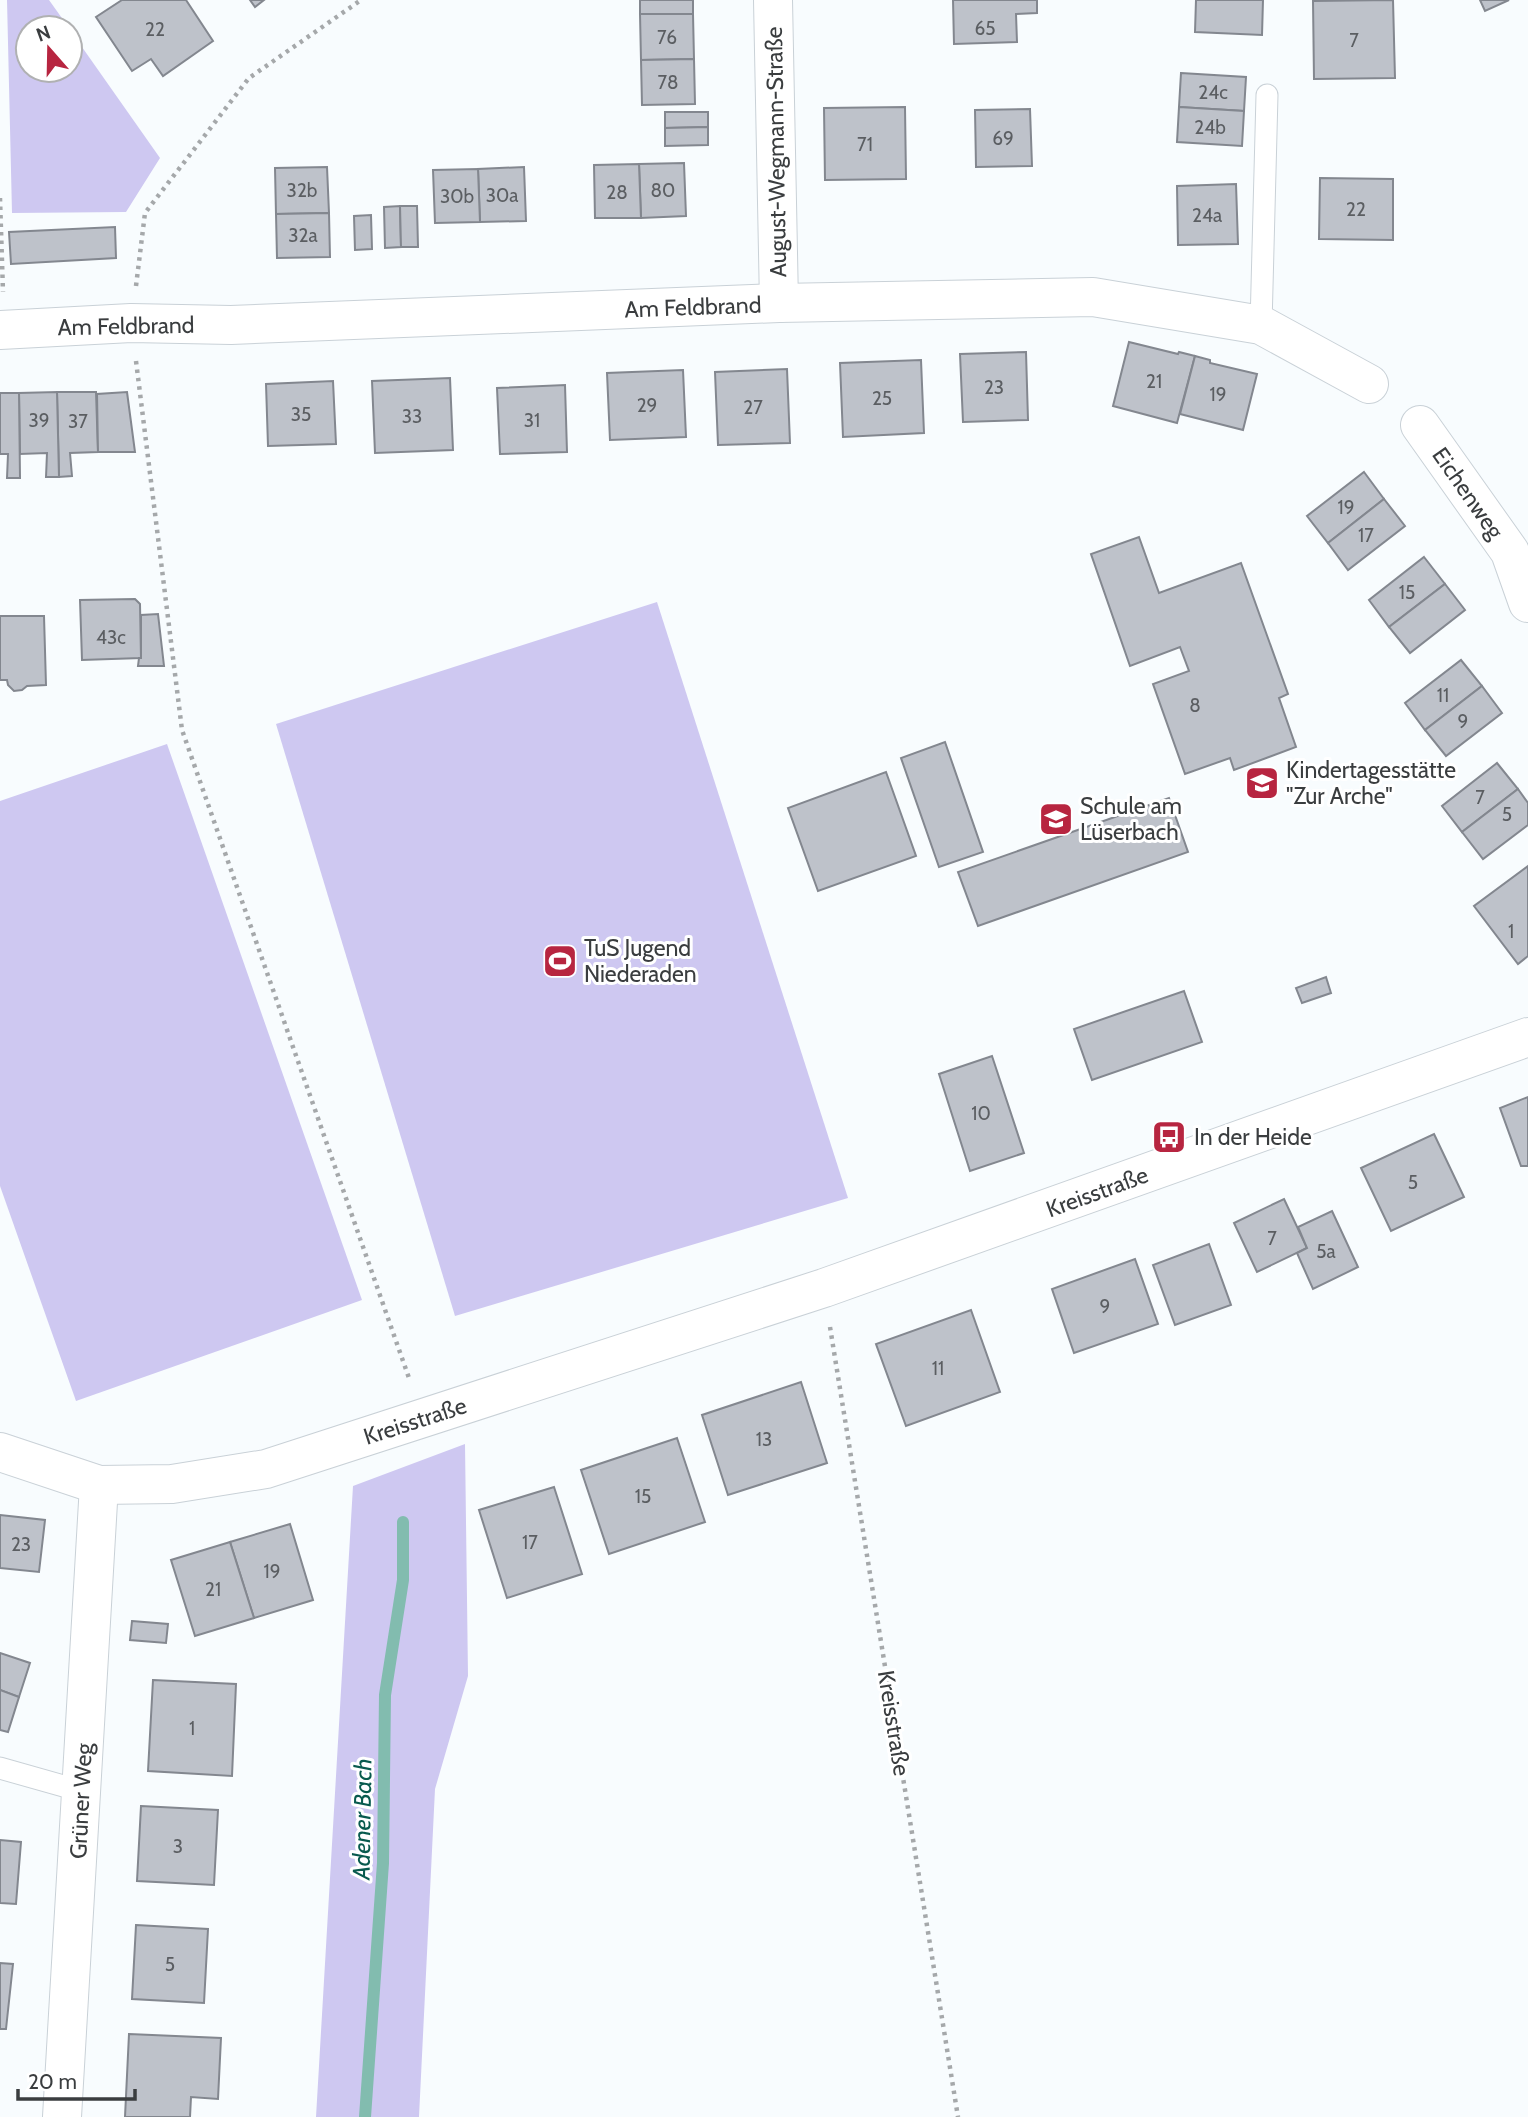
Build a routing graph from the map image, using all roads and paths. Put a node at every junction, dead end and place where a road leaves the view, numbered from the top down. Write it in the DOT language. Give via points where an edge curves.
graph roads {
  1 [pos="361,0"];
  2 [pos="773,0"];
  3 [pos="1267,95"];
  4 [pos="0,198"];
  5 [pos="779,303"];
  6 [pos="131,323"];
  7 [pos="1261,325"];
  8 [pos="2,330"];
  9 [pos="1369,384"];
  10 [pos="1420,425"];
  11 [pos="1528,603"];
  12 [pos="1528,1037"];
  13 [pos="824,1288"];
  14 [pos="423,1418"];
  15 [pos="0,1452"];
  16 [pos="99,1485"];
  17 [pos="0,1768"];
  18 [pos="81,1791"];
  19 [pos="62,2117"];
  20 [pos="958,2117"];
  1 -- 6 [label="path" via="249,78 145,213"];
  2 -- 5 [label="street, August-Wegmann-Straße"];
  3 -- 7 [label="lane"];
  4 -- 8 [label="path"];
  5 -- 6 [label="street, Am Feldbrand" via="231,325"];
  5 -- 7 [label="street, Am Feldbrand" via="1093,297"];
  6 -- 8 [label="street, Am Feldbrand"];
  6 -- 14 [label="path" via="182,730"];
  7 -- 9 [label="street, Am Feldbrand"];
  10 -- 11 [label="street, Eichenweg" via="1510,552"];
  12 -- 13 [label="street, Kreisstraße"];
  13 -- 14 [label="street, Kreisstraße"];
  13 -- 20 [label="path, Kreisstraße"];
  14 -- 16 [label="street, Kreisstraße" via="266,1469 172,1484"];
  15 -- 16 [label="street, Kreisstraße"];
  16 -- 18 [label="street, Grüner Weg"];
  17 -- 18 [label="lane"];
  18 -- 19 [label="street, Grüner Weg"];
}
